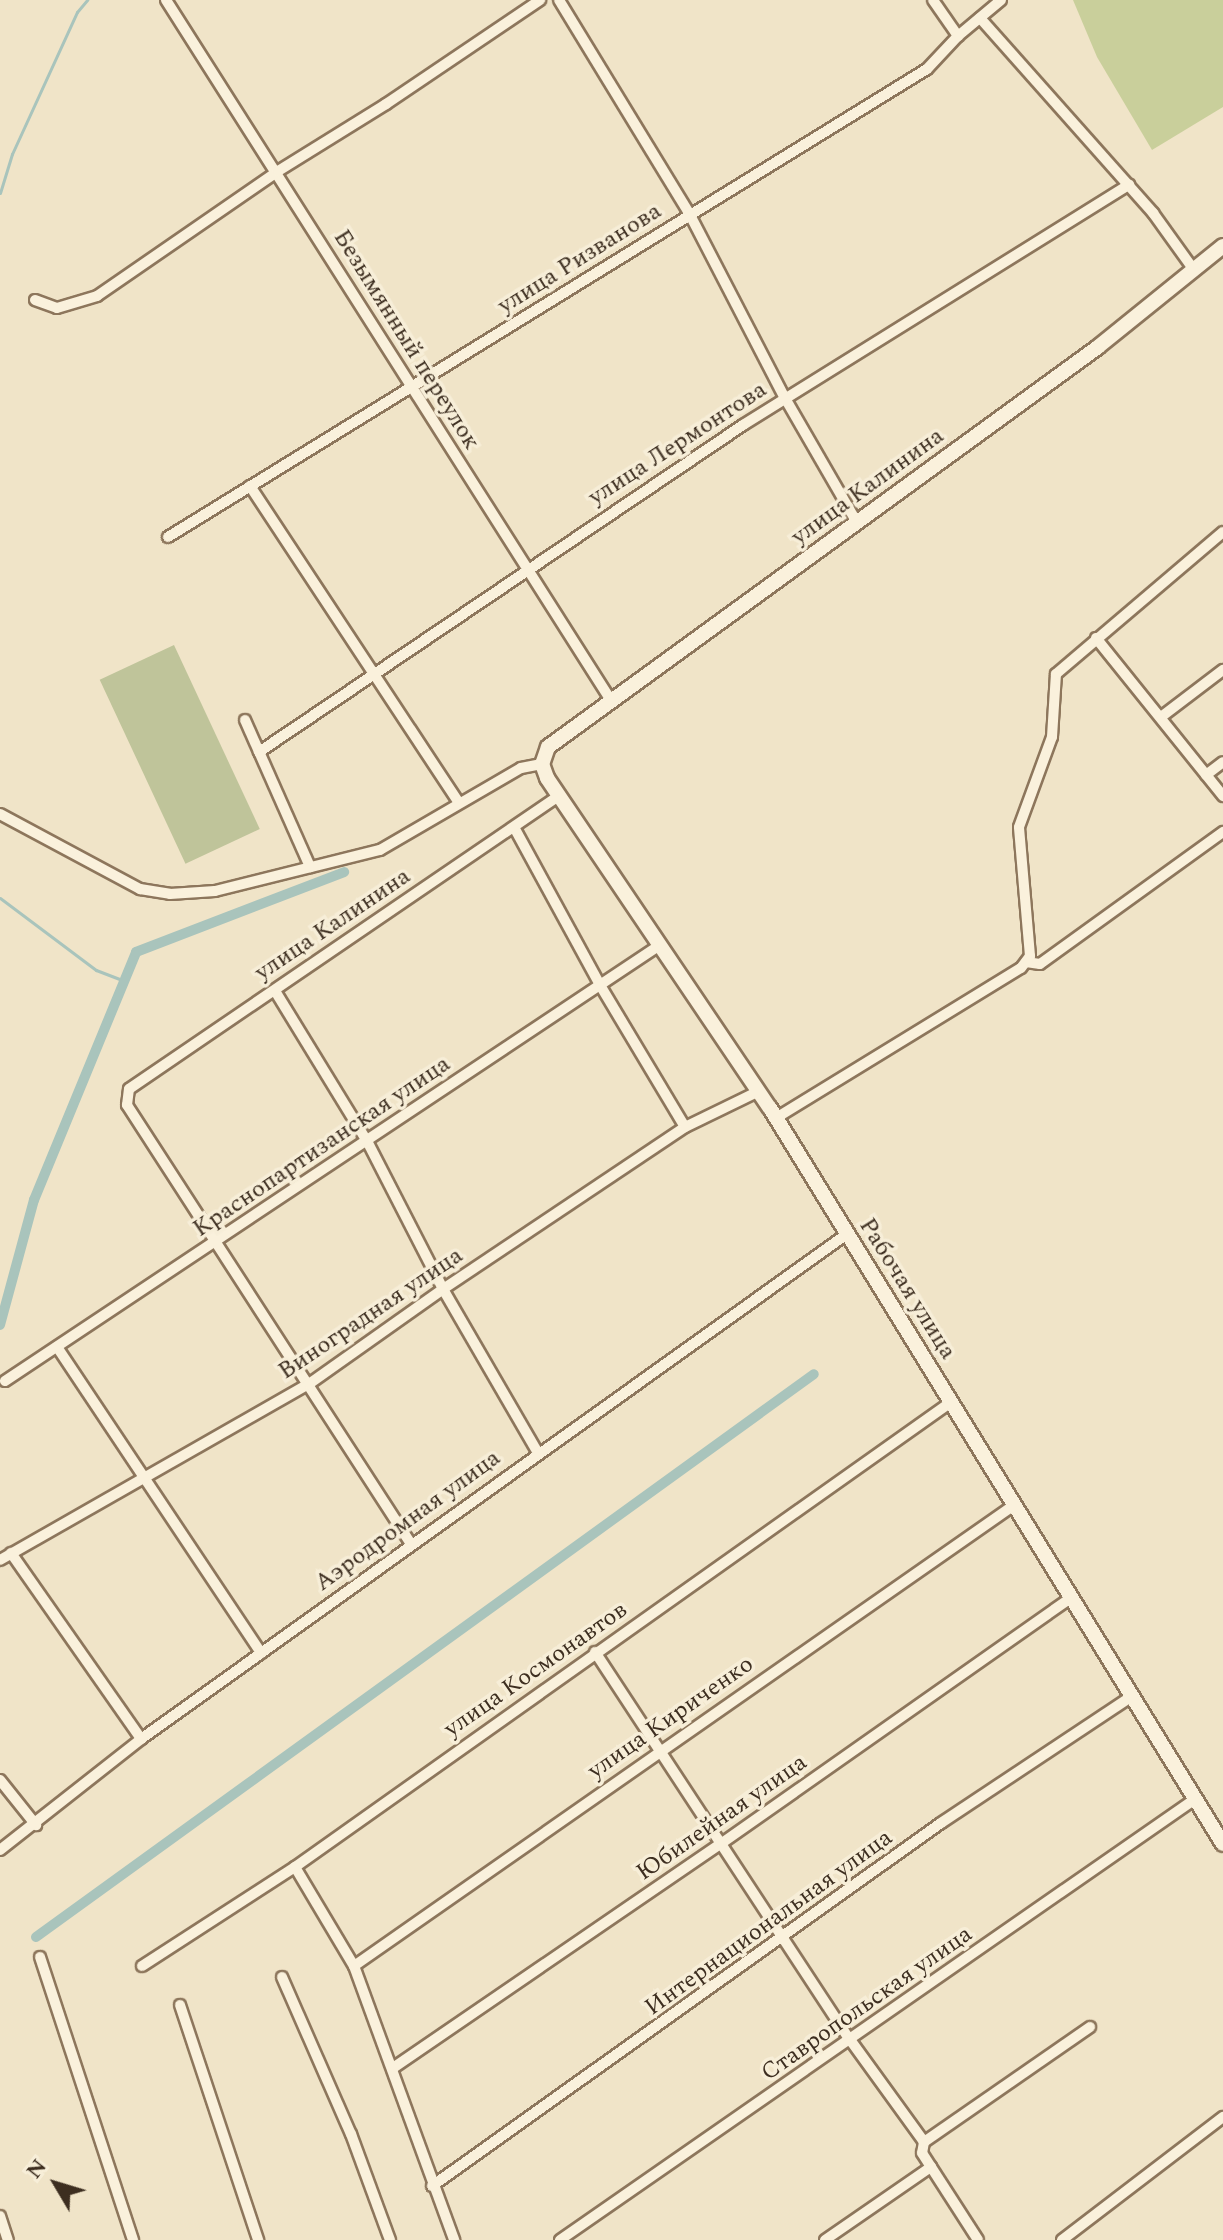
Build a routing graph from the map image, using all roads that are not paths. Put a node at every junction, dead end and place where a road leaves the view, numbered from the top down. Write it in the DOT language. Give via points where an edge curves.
graph roads {
  1 [pos="166,0"];
  2 [pos="540,0"];
  3 [pos="559,0"];
  4 [pos="933,0"];
  5 [pos="1001,0"];
  6 [pos="980,18"];
  7 [pos="958,36"];
  8 [pos="278,171"];
  9 [pos="1129,185"];
  10 [pos="690,215"];
  11 [pos="1223,246"];
  12 [pos="1194,270"];
  13 [pos="35,300"];
  14 [pos="412,386"];
  15 [pos="785,398"];
  16 [pos="250,486"];
  17 [pos="856,521"];
  18 [pos="1223,532"];
  19 [pos="168,537"];
  20 [pos="525,569"];
  21 [pos="1096,638"];
  22 [pos="1223,670"];
  23 [pos="373,674"];
  24 [pos="612,702"];
  25 [pos="1161,717"];
  26 [pos="245,720"];
  27 [pos="259,752"];
  28 [pos="1223,762"];
  29 [pos="542,764"];
  30 [pos="1206,775"];
  31 [pos="560,795"];
  32 [pos="1223,796"];
  33 [pos="458,802"];
  34 [pos="0,814"];
  35 [pos="515,829"];
  36 [pos="1223,832"];
  37 [pos="310,867"];
  38 [pos="660,945"];
  39 [pos="1023,965"];
  40 [pos="600,985"];
  41 [pos="275,991"];
  42 [pos="759,1091"];
  43 [pos="776,1118"];
  44 [pos="685,1127"];
  45 [pos="367,1141"];
  46 [pos="847,1234"];
  47 [pos="214,1244"];
  48 [pos="443,1289"];
  49 [pos="57,1347"];
  50 [pos="5,1381"];
  51 [pos="309,1384"];
  52 [pos="951,1402"];
  53 [pos="538,1453"];
  54 [pos="145,1475"];
  55 [pos="1014,1505"];
  56 [pos="411,1544"];
  57 [pos="11,1553"];
  58 [pos="0,1560"];
  59 [pos="1071,1598"];
  60 [pos="595,1652"];
  61 [pos="261,1653"];
  62 [pos="1132,1696"];
  63 [pos="141,1739"];
  64 [pos="659,1750"];
  65 [pos="0,1780"];
  66 [pos="1195,1799"];
  67 [pos="36,1825"];
  68 [pos="722,1843"];
  69 [pos="1223,1844"];
  70 [pos="0,1850"];
  71 [pos="295,1867"];
  72 [pos="785,1936"];
  73 [pos="40,1957"];
  74 [pos="142,1966"];
  75 [pos="354,1966"];
  76 [pos="282,1977"];
  77 [pos="180,2005"];
  78 [pos="1090,2027"];
  79 [pos="851,2041"];
  80 [pos="393,2068"];
  81 [pos="1223,2117"];
  82 [pos="924,2142"];
  83 [pos="931,2167"];
  84 [pos="432,2186"];
  85 [pos="0,2216"];
  86 [pos="8,2240"];
  87 [pos="133,2240"];
  88 [pos="258,2240"];
  89 [pos="390,2240"];
  90 [pos="454,2240"];
  91 [pos="560,2240"];
  92 [pos="825,2240"];
  93 [pos="978,2240"];
  94 [pos="1062,2240"];
  1 -- 8 [label="street, Безымянный переулок"];
  2 -- 8 [label="street"];
  3 -- 10 [label="street"];
  4 -- 7 [label="street"];
  5 -- 6 [label="street, улица Ризванова"];
  6 -- 7 [label="street, улица Ризванова"];
  6 -- 9 [label="street"];
  7 -- 10 [label="street, улица Ризванова" via="927,69"];
  8 -- 13 [label="street" via="97,296 57,308"];
  8 -- 14 [label="street, Безымянный переулок"];
  9 -- 12 [label="street"];
  9 -- 15 [label="street, улица Лермонтова"];
  10 -- 14 [label="street, улица Ризванова"];
  10 -- 15 [label="street"];
  11 -- 12 [label="street, улица Калинина"];
  12 -- 17 [label="street, улица Калинина" via="1098,347"];
  14 -- 16 [label="street, улица Ризванова"];
  14 -- 20 [label="street, Безымянный переулок"];
  15 -- 17 [label="street"];
  15 -- 20 [label="street, улица Лермонтова"];
  16 -- 19 [label="street, улица Ризванова"];
  16 -- 23 [label="street"];
  17 -- 24 [label="street, улица Калинина"];
  18 -- 21 [label="street"];
  20 -- 23 [label="street, улица Лермонтова"];
  20 -- 24 [label="street, Безымянный переулок"];
  21 -- 25 [label="street"];
  21 -- 39 [label="street" via="1056,674 1052,737 1019,827 1030,956"];
  22 -- 25 [label="street"];
  23 -- 27 [label="street, улица Лермонтова"];
  23 -- 33 [label="street"];
  24 -- 29 [label="street, улица Калинина" via="548,747"];
  25 -- 30 [label="street"];
  26 -- 27 [label="street"];
  27 -- 37 [label="street"];
  28 -- 30 [label="street"];
  29 -- 31 [label="street, Рабочая улица"];
  29 -- 33 [label="street" via="521,768"];
  30 -- 32 [label="street"];
  31 -- 35 [label="street, улица Калинина"];
  31 -- 38 [label="street, Рабочая улица"];
  33 -- 37 [label="street" via="380,850"];
  34 -- 37 [label="street" via="140,889 170,894 215,891"];
  35 -- 40 [label="street"];
  35 -- 41 [label="street, улица Калинина"];
  36 -- 39 [label="street" via="1040,964"];
  38 -- 40 [label="street, Краснопартизанская улица"];
  38 -- 42 [label="street, Рабочая улица"];
  39 -- 43 [label="street"];
  40 -- 44 [label="street"];
  40 -- 45 [label="street, Краснопартизанская улица"];
  41 -- 45 [label="street"];
  41 -- 47 [label="street, улица Калинина" via="129,1089 127,1105"];
  42 -- 43 [label="street, Рабочая улица"];
  42 -- 44 [label="street, Виноградная улица"];
  43 -- 46 [label="street, Рабочая улица"];
  44 -- 48 [label="street, Виноградная улица"];
  45 -- 47 [label="street, Краснопартизанская улица"];
  45 -- 48 [label="street"];
  46 -- 52 [label="street, Рабочая улица"];
  46 -- 53 [label="street, Аэродромная улица"];
  47 -- 49 [label="street, Краснопартизанская улица"];
  47 -- 51 [label="street"];
  48 -- 51 [label="street, Виноградная улица"];
  48 -- 53 [label="street"];
  49 -- 50 [label="street, Краснопартизанская улица"];
  49 -- 54 [label="street"];
  51 -- 54 [label="street, Виноградная улица"];
  51 -- 56 [label="street"];
  52 -- 55 [label="street, Рабочая улица"];
  52 -- 60 [label="street, улица Космонавтов"];
  53 -- 56 [label="street, Аэродромная улица"];
  54 -- 57 [label="street, Виноградная улица"];
  54 -- 61 [label="street"];
  55 -- 59 [label="street, Рабочая улица"];
  55 -- 64 [label="street, улица Кириченко"];
  56 -- 61 [label="street, Аэродромная улица"];
  57 -- 58 [label="street, Виноградная улица"];
  57 -- 63 [label="street"];
  59 -- 62 [label="street, Рабочая улица"];
  59 -- 68 [label="street, Юбилейная улица"];
  60 -- 64 [label="street"];
  60 -- 71 [label="street, улица Космонавтов"];
  61 -- 63 [label="street, Аэродромная улица"];
  62 -- 66 [label="street, Рабочая улица"];
  62 -- 72 [label="street, Интернациональная улица" via="941,1823"];
  63 -- 67 [label="street, Аэродромная улица"];
  64 -- 68 [label="street"];
  64 -- 75 [label="street, улица Кириченко"];
  65 -- 67 [label="street"];
  66 -- 69 [label="street, Рабочая улица"];
  66 -- 79 [label="street, Ставропольская улица"];
  67 -- 70 [label="street, Аэродромная улица"];
  68 -- 72 [label="street"];
  68 -- 80 [label="street, Юбилейная улица"];
  71 -- 74 [label="street, улица Космонавтов"];
  71 -- 75 [label="street"];
  72 -- 79 [label="street"];
  72 -- 84 [label="street, Интернациональная улица"];
  73 -- 87 [label="street"];
  75 -- 80 [label="street"];
  76 -- 89 [label="street" via="351,2134"];
  77 -- 88 [label="street"];
  78 -- 82 [label="street"];
  79 -- 82 [label="street"];
  79 -- 91 [label="street, Ставропольская улица"];
  80 -- 84 [label="street"];
  81 -- 94 [label="street"];
  82 -- 83 [label="street" via="922,2153"];
  83 -- 92 [label="street"];
  83 -- 93 [label="street"];
  84 -- 90 [label="street"];
  85 -- 86 [label="street"];
}
